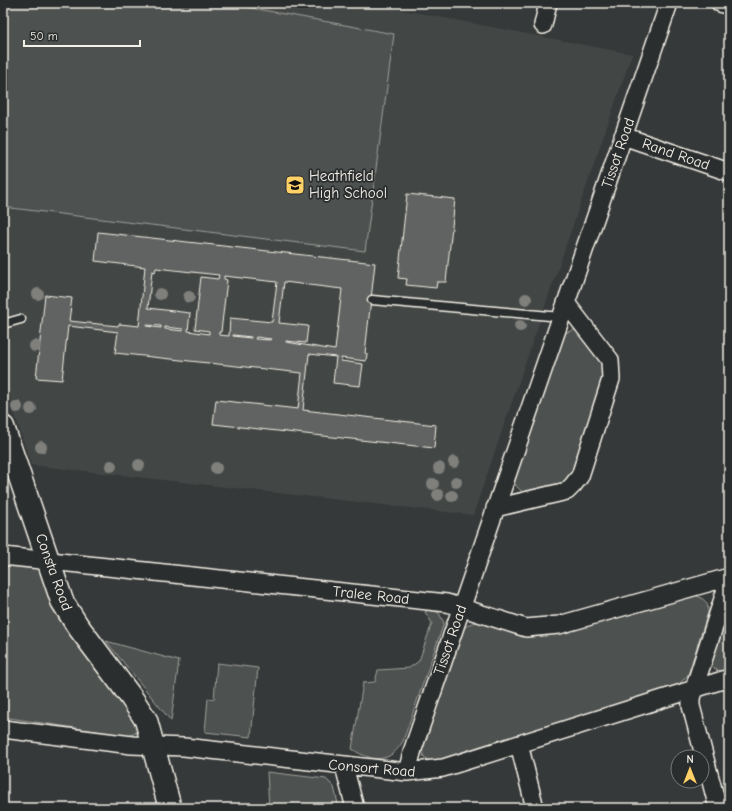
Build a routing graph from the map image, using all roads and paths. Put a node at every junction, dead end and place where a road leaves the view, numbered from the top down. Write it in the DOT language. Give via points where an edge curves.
graph roads {
  1 [pos="548,3"];
  2 [pos="669,3"];
  3 [pos="720,3"];
  4 [pos="729,6"];
  5 [pos="544,25"];
  6 [pos="623,136"];
  7 [pos="729,172"];
  8 [pos="372,300"];
  9 [pos="564,310"];
  10 [pos="21,319"];
  11 [pos="3,324"];
  12 [pos="3,427"];
  13 [pos="495,508"];
  14 [pos="3,556"];
  15 [pos="49,561"];
  16 [pos="729,578"];
  17 [pos="461,607"];
  18 [pos="729,678"];
  19 [pos="693,689"];
  20 [pos="3,729"];
  21 [pos="518,744"];
  22 [pos="154,745"];
  23 [pos="344,766"];
  24 [pos="407,772"];
  25 [pos="170,808"];
  26 [pos="355,808"];
  27 [pos="535,808"];
  28 [pos="718,808"];
  1 -- 5 [label="street"];
  2 -- 6 [label="street, Tissot Road"];
  3 -- 4 [label="street"];
  6 -- 7 [label="street, Rand Road"];
  6 -- 9 [label="street, Tissot Road"];
  8 -- 9 [label="lane"];
  9 -- 13 [label="street, Tissot Road"];
  9 -- 13 [label="street" via="610,360 612,369 580,476 567,491"];
  10 -- 11 [label="lane"];
  12 -- 15 [label="street, Consta Road"];
  13 -- 17 [label="street, Tissot Road"];
  14 -- 15 [label="street, Tralee Road"];
  15 -- 17 [label="street, Tralee Road"];
  15 -- 22 [label="street, Consta Road" via="58,591 68,612 142,712"];
  16 -- 17 [label="street, Tralee Road" via="546,628 518,627"];
  16 -- 19 [label="street"];
  17 -- 24 [label="street, Tissot Road"];
  18 -- 19 [label="street, Consort Road"];
  19 -- 21 [label="street, Consort Road"];
  19 -- 28 [label="street" via="691,706"];
  20 -- 22 [label="street, Consort Road" via="132,745"];
  21 -- 24 [label="street, Consort Road" via="443,768"];
  21 -- 27 [label="street"];
  22 -- 23 [label="street, Consort Road"];
  22 -- 25 [label="street, Consta Road"];
  23 -- 24 [label="street, Consort Road"];
  23 -- 26 [label="street"];
}
